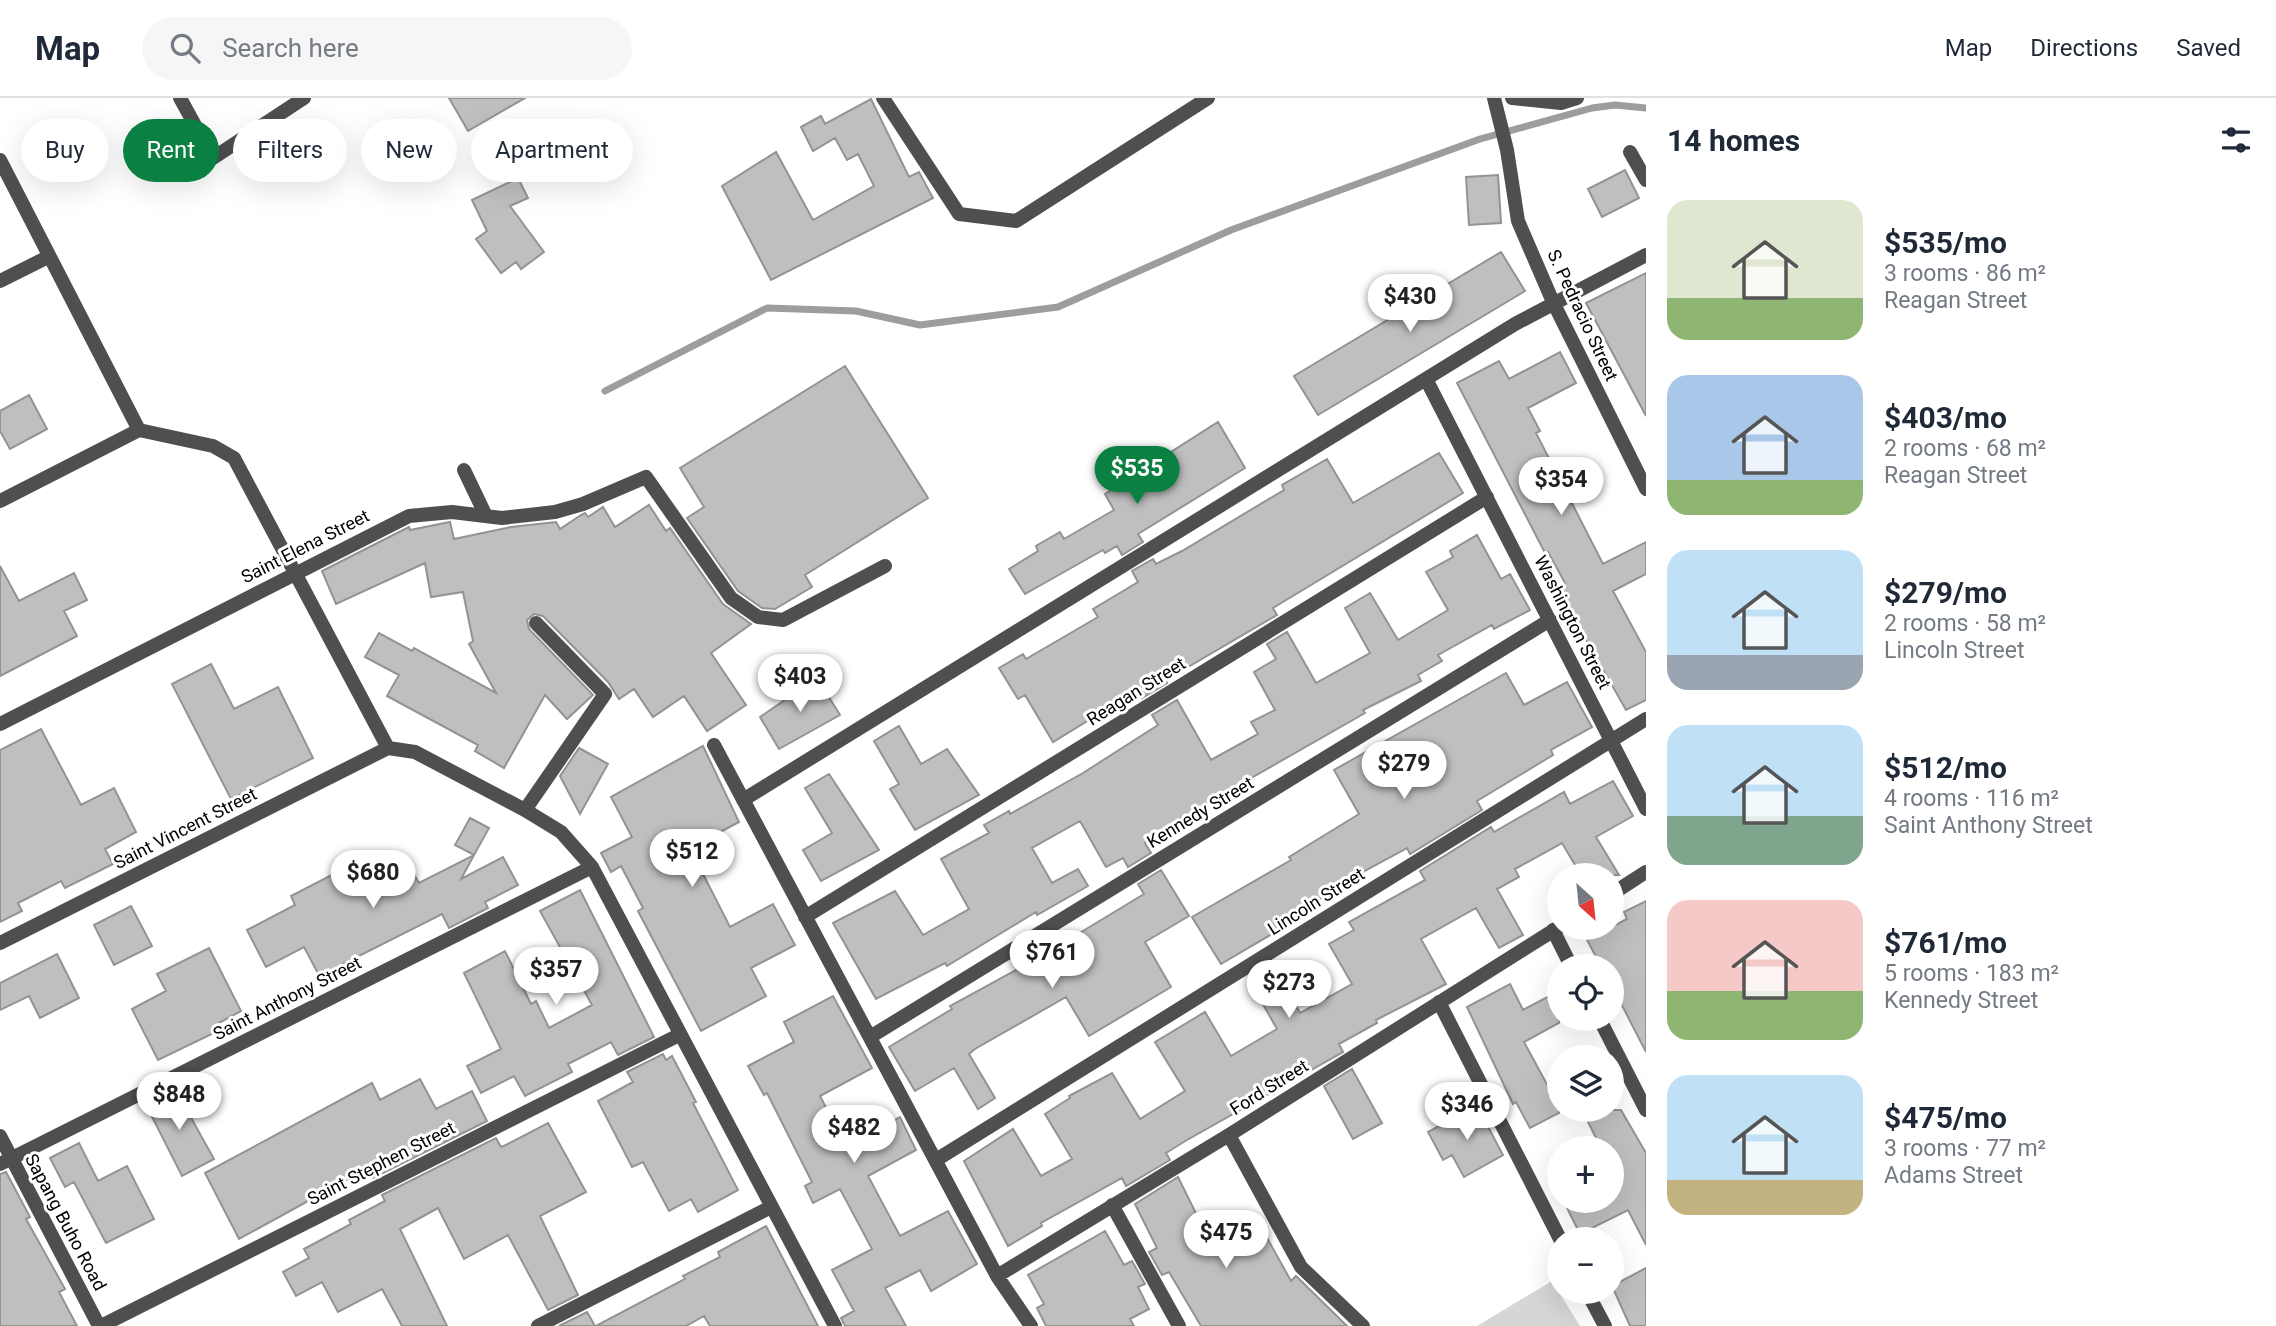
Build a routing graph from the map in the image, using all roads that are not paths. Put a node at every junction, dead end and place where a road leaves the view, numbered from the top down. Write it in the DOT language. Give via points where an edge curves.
graph roads {
  1 [pos="180,98"];
  2 [pos="304,98"];
  3 [pos="883,98"];
  4 [pos="1208,98"];
  5 [pos="1512,98"];
  6 [pos="1577,98"];
  7 [pos="1496,104"];
  8 [pos="1630,152"];
  9 [pos="0,159"];
  10 [pos="1646,180"];
  11 [pos="1646,255"];
  12 [pos="48,257"];
  13 [pos="0,281"];
  14 [pos="1553,302"];
  15 [pos="1426,379"];
  16 [pos="139,430"];
  17 [pos="464,470"];
  18 [pos="1646,489"];
  19 [pos="1487,497"];
  20 [pos="0,501"];
  21 [pos="486,516"];
  22 [pos="885,566"];
  23 [pos="295,572"];
  24 [pos="1550,620"];
  25 [pos="536,623"];
  26 [pos="1646,719"];
  27 [pos="0,724"];
  28 [pos="1612,739"];
  29 [pos="714,745"];
  30 [pos="388,748"];
  31 [pos="743,800"];
  32 [pos="1646,809"];
  33 [pos="525,810"];
  34 [pos="592,867"];
  35 [pos="1646,872"];
  36 [pos="1624,886"];
  37 [pos="805,917"];
  38 [pos="1547,935"];
  39 [pos="0,943"];
  40 [pos="1439,1002"];
  41 [pos="1606,1031"];
  42 [pos="679,1035"];
  43 [pos="870,1037"];
  44 [pos="1646,1110"];
  45 [pos="1229,1135"];
  46 [pos="0,1136"];
  47 [pos="936,1160"];
  48 [pos="6,1161"];
  49 [pos="1112,1205"];
  50 [pos="771,1207"];
  51 [pos="1554,1227"];
  52 [pos="997,1276"];
  53 [pos="1593,1304"];
  54 [pos="100,1326"];
  55 [pos="538,1326"];
  56 [pos="835,1326"];
  57 [pos="1031,1326"];
  58 [pos="1179,1326"];
  59 [pos="1363,1326"];
  60 [pos="1605,1326"];
  1 -- 2 [label="street" via="214,158"];
  3 -- 4 [label="street" via="958,215 1016,221"];
  5 -- 6 [label="street" via="1547,103"];
  7 -- 14 [label="street, S. Pedracio Street" via="1518,220"];
  8 -- 10 [label="street"];
  9 -- 12 [label="street"];
  11 -- 14 [label="street"];
  12 -- 13 [label="street"];
  12 -- 16 [label="street"];
  14 -- 15 [label="street"];
  14 -- 18 [label="street, S. Pedracio Street"];
  15 -- 19 [label="street, Washington Street"];
  15 -- 31 [label="street"];
  16 -- 20 [label="street"];
  16 -- 23 [label="street" via="213,446 234,458"];
  17 -- 21 [label="street"];
  19 -- 24 [label="street, Washington Street"];
  19 -- 37 [label="street, Reagan Street"];
  21 -- 22 [label="street, Saint Elena Street" via="555,512 646,477 731,598 758,617 783,620"];
  21 -- 23 [label="street, Saint Elena Street" via="452,512 409,516"];
  23 -- 27 [label="street, Saint Elena Street"];
  23 -- 30 [label="street"];
  24 -- 28 [label="street, Washington Street"];
  24 -- 43 [label="street, Kennedy Street"];
  25 -- 33 [label="street" via="605,694"];
  26 -- 28 [label="street, Lincoln Street"];
  28 -- 32 [label="street, Washington Street"];
  28 -- 47 [label="street, Lincoln Street"];
  29 -- 31 [label="street"];
  30 -- 33 [label="street" via="415,752"];
  30 -- 39 [label="street, Saint Vincent Street"];
  31 -- 37 [label="street"];
  33 -- 34 [label="street" via="561,832"];
  34 -- 42 [label="street"];
  34 -- 48 [label="street, Saint Anthony Street"];
  35 -- 36 [label="street"];
  37 -- 43 [label="street"];
  38 -- 40 [label="street, Ford Street"];
  40 -- 45 [label="street, Ford Street"];
  40 -- 51 [label="street"];
  41 -- 44 [label="street"];
  42 -- 50 [label="street"];
  42 -- 54 [label="street, Saint Stephen Street"];
  43 -- 47 [label="street"];
  45 -- 49 [label="street, Ford Street"];
  45 -- 59 [label="street" via="1301,1268"];
  46 -- 48 [label="street, Sapang Buho Road"];
  47 -- 52 [label="street"];
  48 -- 54 [label="street, Sapang Buho Road"];
  49 -- 52 [label="street, Ford Street"];
  49 -- 58 [label="street"];
  50 -- 55 [label="street"];
  50 -- 56 [label="street"];
  52 -- 57 [label="street"];
  53 -- 60 [label="street"];
}
